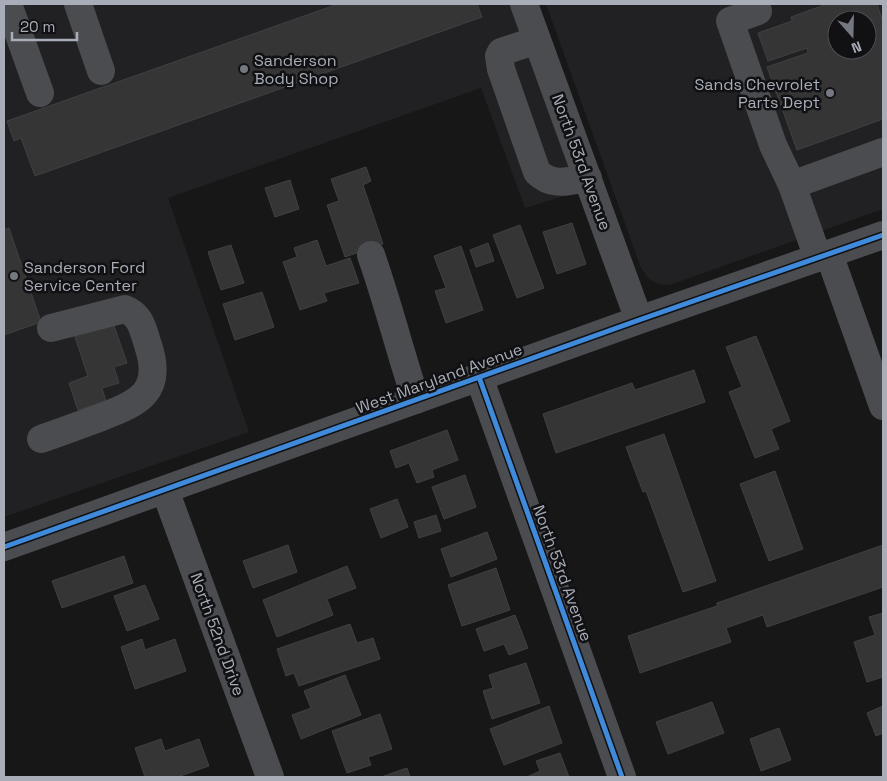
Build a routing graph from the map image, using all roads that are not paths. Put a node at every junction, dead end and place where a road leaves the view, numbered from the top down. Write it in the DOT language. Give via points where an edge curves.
graph roads {
  1 [pos="8,4"];
  2 [pos="78,4"];
  3 [pos="524,4"];
  4 [pos="756,4"];
  5 [pos="537,40"];
  6 [pos="101,71"];
  7 [pos="40,93"];
  8 [pos="883,152"];
  9 [pos="588,178"];
  10 [pos="792,185"];
  11 [pos="883,235"];
  12 [pos="370,255"];
  13 [pos="824,256"];
  14 [pos="639,320"];
  15 [pos="51,328"];
  16 [pos="479,377"];
  17 [pos="416,400"];
  18 [pos="883,406"];
  19 [pos="41,438"];
  20 [pos="165,490"];
  21 [pos="4,547"];
  22 [pos="270,777"];
  23 [pos="622,777"];
  1 -- 7 [label="street"];
  2 -- 6 [label="street"];
  3 -- 5 [label="street, North 53rd Avenue"];
  4 -- 10 [label="street" via="758,11 730,21 773,144"];
  5 -- 9 [label="street, North 53rd Avenue"];
  5 -- 9 [label="street" via="500,52 498,56 537,172 545,180 560,182"];
  8 -- 10 [label="street"];
  9 -- 14 [label="street, North 53rd Avenue"];
  10 -- 13 [label="street"];
  11 -- 13 [label="street, West Maryland Avenue"];
  12 -- 17 [label="street"];
  13 -- 14 [label="street, West Maryland Avenue"];
  13 -- 18 [label="street"];
  14 -- 16 [label="street, West Maryland Avenue"];
  15 -- 19 [label="street" via="125,309 134,312 141,322 152,359 152,382 145,394 131,406"];
  16 -- 17 [label="street, West Maryland Avenue"];
  16 -- 23 [label="street, North 53rd Avenue"];
  17 -- 20 [label="street, West Maryland Avenue"];
  20 -- 21 [label="street, West Maryland Avenue"];
  20 -- 22 [label="street, North 52nd Drive"];
}
